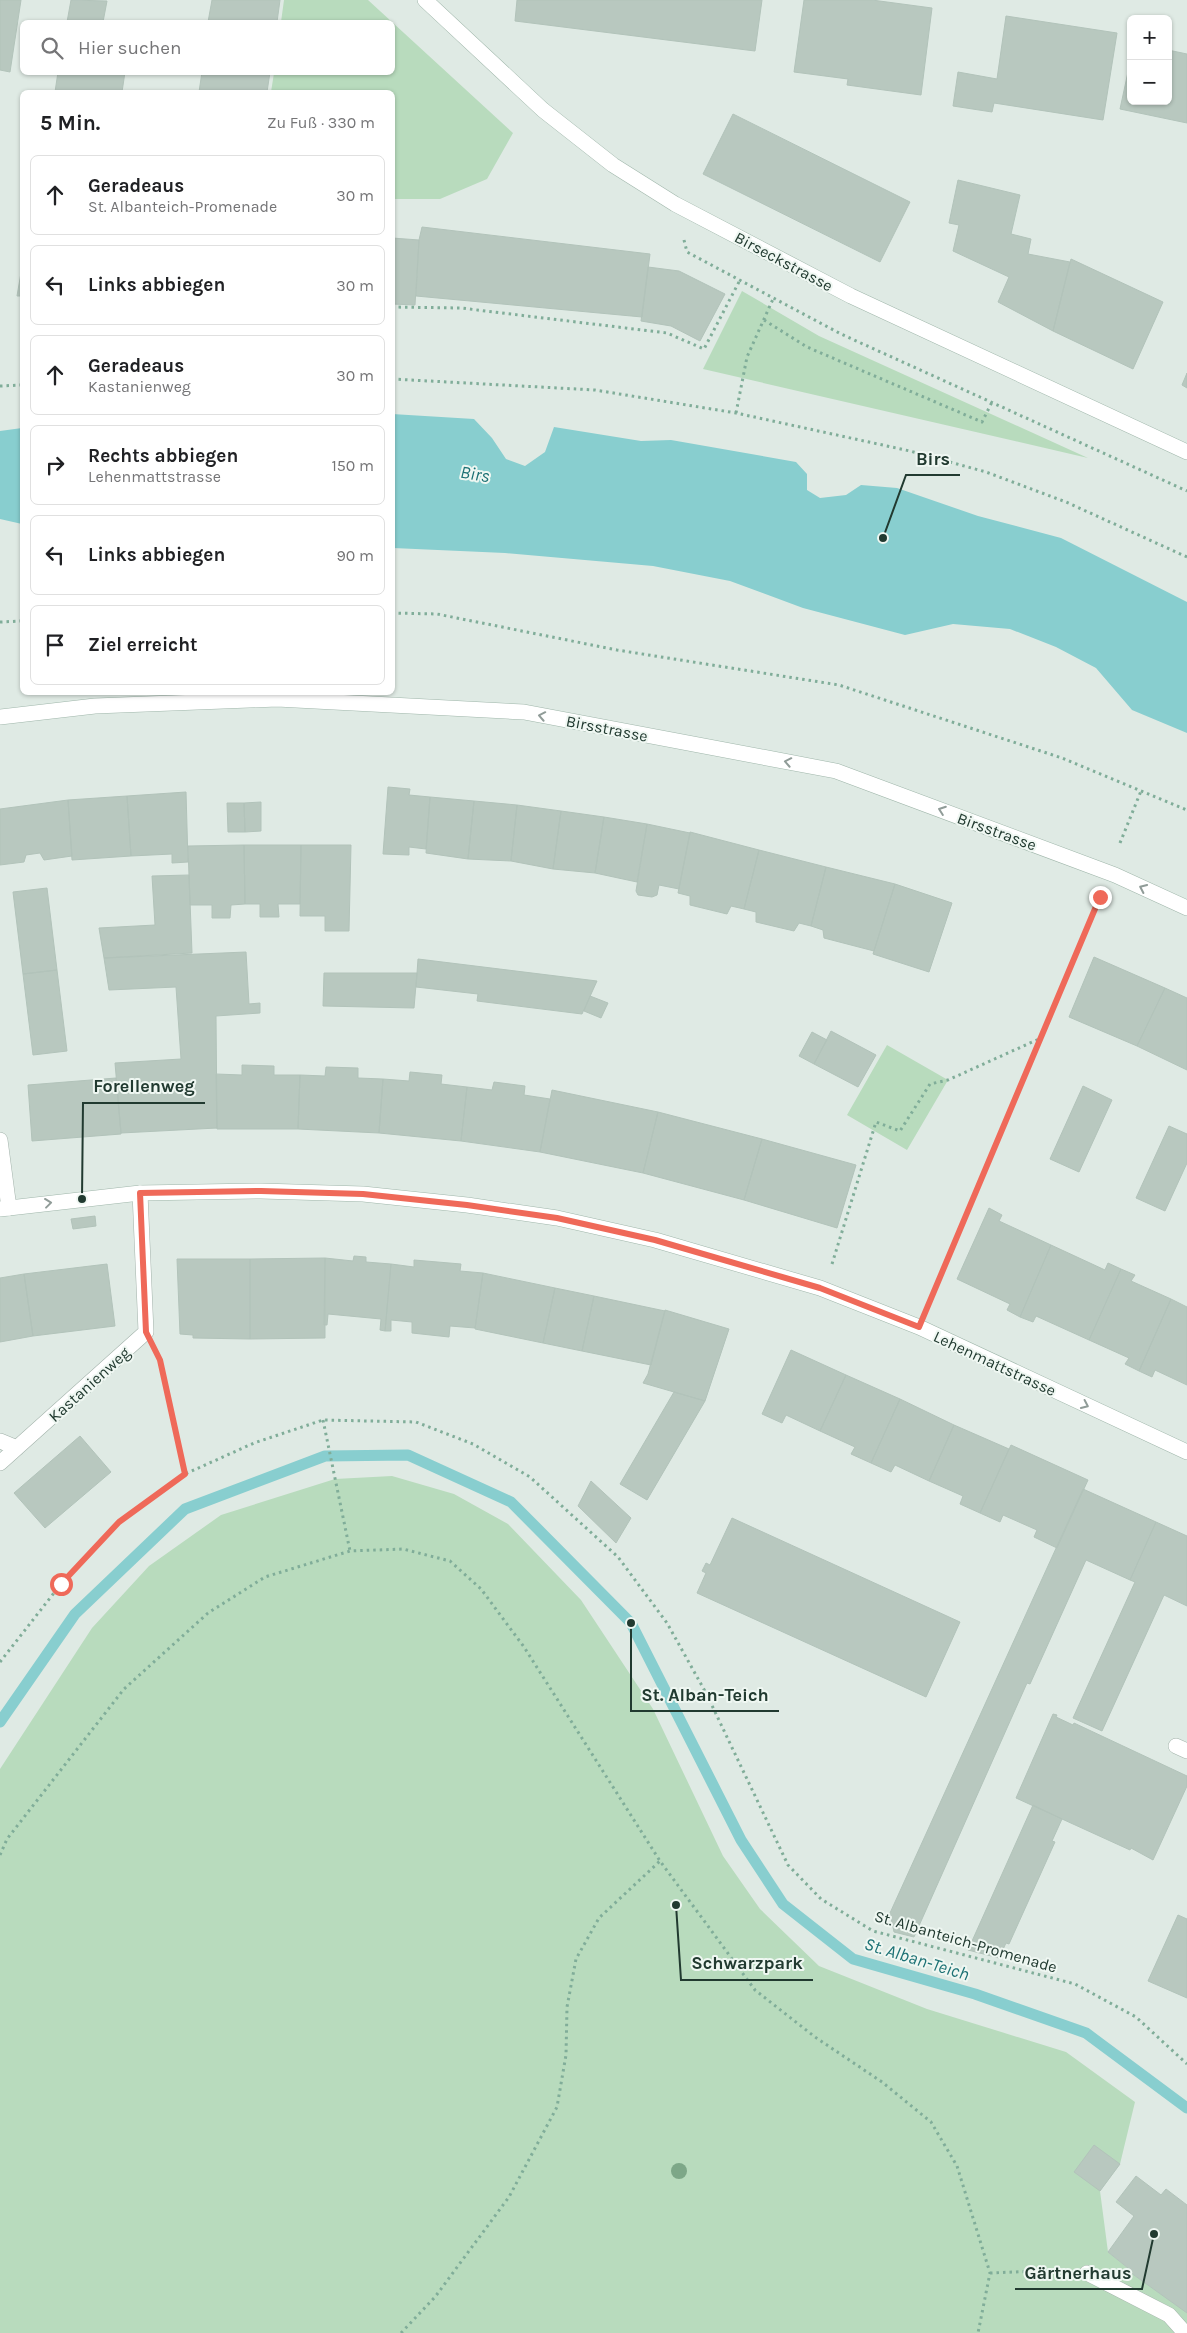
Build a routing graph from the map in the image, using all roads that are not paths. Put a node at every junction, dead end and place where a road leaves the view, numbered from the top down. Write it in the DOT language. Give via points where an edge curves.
graph roads {
  1 [pos="425,0"];
  2 [pos="1187,452"];
  3 [pos="0,717"];
  4 [pos="1187,908"];
  5 [pos="0,1140"];
  6 [pos="140,1193"];
  7 [pos="5,1209"];
  8 [pos="0,1441"];
  9 [pos="17,1448"];
  10 [pos="1187,1452"];
  11 [pos="0,1463"];
  12 [pos="1087,2273"];
  13 [pos="1185,2333"];
  1 -- 2 [label="street, Birseckstrasse" via="543,110 613,165 675,204 851,296"];
  4 -- 3 [label="street, Birsstrasse, one-way" via="1115,875 836,771 524,712 277,699 96,706"];
  5 -- 7 [label="street"];
  7 -- 6 [label="street, Lehenmattstrasse, one-way"];
  6 -- 9 [label="street, Kastanienweg" via="146,1332"];
  6 -- 10 [label="street, Lehenmattstrasse, one-way" via="261,1191 363,1194 557,1218 655,1240 820,1288 919,1327"];
  8 -- 9 [label="street"];
  9 -- 11 [label="street, Kastanienweg"];
  12 -- 13 [label="street" via="1169,2315"];
}
